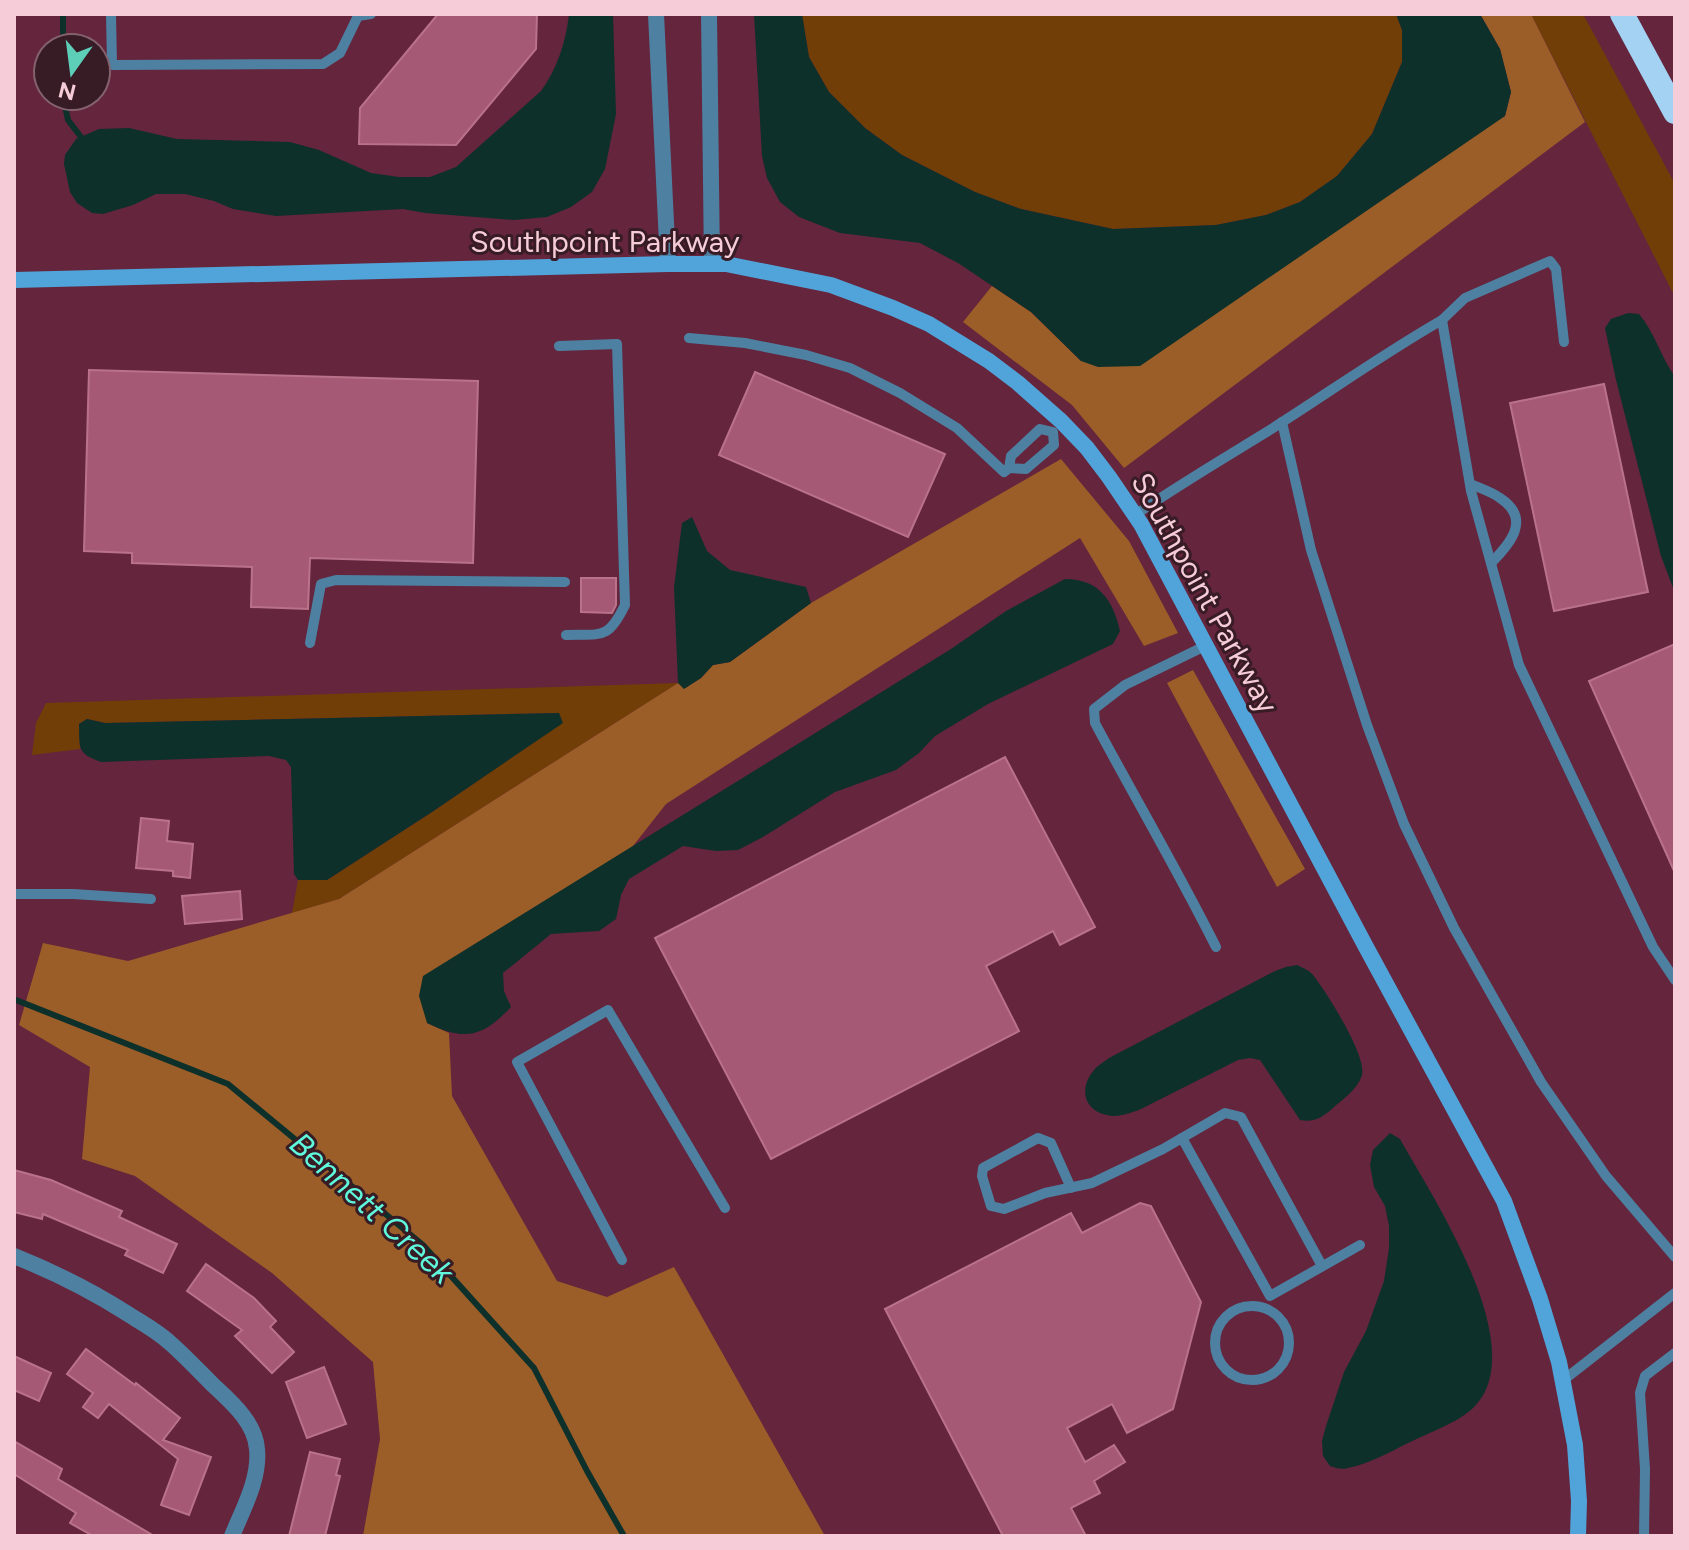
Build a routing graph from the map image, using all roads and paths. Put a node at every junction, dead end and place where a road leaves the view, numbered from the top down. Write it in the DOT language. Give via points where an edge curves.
graph roads {
  1 [pos="111,14"];
  2 [pos="371,14"];
  3 [pos="656,14"];
  4 [pos="709,14"];
  5 [pos="1622,14"];
  6 [pos="1675,112"];
  7 [pos="668,264"];
  8 [pos="712,264"];
  9 [pos="14,280"];
  10 [pos="1442,320"];
  11 [pos="689,338"];
  12 [pos="1564,342"];
  13 [pos="559,346"];
  14 [pos="1282,422"];
  15 [pos="1058,428"];
  16 [pos="1009,468"];
  17 [pos="1470,484"];
  18 [pos="1135,515"];
  19 [pos="1491,563"];
  20 [pos="565,582"];
  21 [pos="566,635"];
  22 [pos="310,643"];
  23 [pos="1205,646"];
  24 [pos="14,894"];
  25 [pos="151,899"];
  26 [pos="1216,947"];
  27 [pos="1675,980"];
  28 [pos="1182,1138"];
  29 [pos="1071,1188"];
  30 [pos="725,1208"];
  31 [pos="1360,1245"];
  32 [pos="14,1256"];
  33 [pos="1675,1257"];
  34 [pos="622,1260"];
  35 [pos="1322,1266"];
  36 [pos="1675,1293"];
  37 [pos="1270,1296"];
  38 [pos="1266,1308"];
  39 [pos="1675,1353"];
  40 [pos="1561,1382"];
  41 [pos="232,1536"];
  42 [pos="1578,1536"];
  43 [pos="1644,1536"];
  1 -- 2 [label="lane" via="112,65 323,64 340,53 358,16"];
  3 -- 7 [label="street"];
  4 -- 8 [label="street"];
  5 -- 6 [label="highway"];
  7 -- 8 [label="main road, Southpoint Parkway"];
  7 -- 9 [label="main road, Southpoint Parkway"];
  8 -- 15 [label="main road, Southpoint Parkway" via="831,285 929,324 1018,383"];
  10 -- 12 [label="lane" via="1465,298 1550,261 1556,269"];
  10 -- 14 [label="lane"];
  10 -- 17 [label="lane"];
  11 -- 16 [label="lane" via="745,343 850,368 957,428 1004,472"];
  13 -- 21 [label="lane" via="617,344 625,605 616,624 602,634"];
  14 -- 18 [label="lane"];
  14 -- 33 [label="lane" via="1311,550 1404,824 1454,928 1541,1082 1606,1176"];
  15 -- 16 [label="lane" via="1040,429 1011,456"];
  15 -- 16 [label="lane" via="1054,445 1026,469"];
  15 -- 18 [label="main road, Southpoint Parkway" via="1087,448"];
  17 -- 19 [label="lane"];
  17 -- 19 [label="lane" via="1508,504 1517,524 1508,547"];
  18 -- 23 [label="main road, Southpoint Parkway"];
  19 -- 27 [label="lane" via="1519,665 1653,947"];
  20 -- 22 [label="lane" via="336,580 321,584"];
  23 -- 26 [label="lane" via="1125,685 1094,709 1095,723"];
  23 -- 40 [label="main road, Southpoint Parkway" via="1504,1201 1540,1299"];
  24 -- 25 [label="lane"];
  28 -- 29 [label="lane" via="1092,1183"];
  28 -- 35 [label="lane" via="1225,1113 1241,1117"];
  28 -- 37 [label="lane"];
  29 -- 29 [label="lane" via="1004,1209 991,1206 983,1168 1038,1138 1051,1143"];
  30 -- 34 [label="lane" via="608,1010 517,1062"];
  31 -- 35 [label="lane"];
  32 -- 41 [label="street" via="104,1299 169,1341 234,1405 256,1440 256,1472"];
  35 -- 37 [label="lane"];
  36 -- 40 [label="lane"];
  37 -- 38 [label="lane"];
  38 -- 38 [label="lane" via="1241,1307 1221,1322 1217,1358 1234,1376 1258,1380 1285,1359 1289,1347 1284,1324"];
  39 -- 43 [label="lane" via="1645,1376 1640,1393"];
  40 -- 42 [label="main road, Southpoint Parkway" via="1575,1445"];
}
